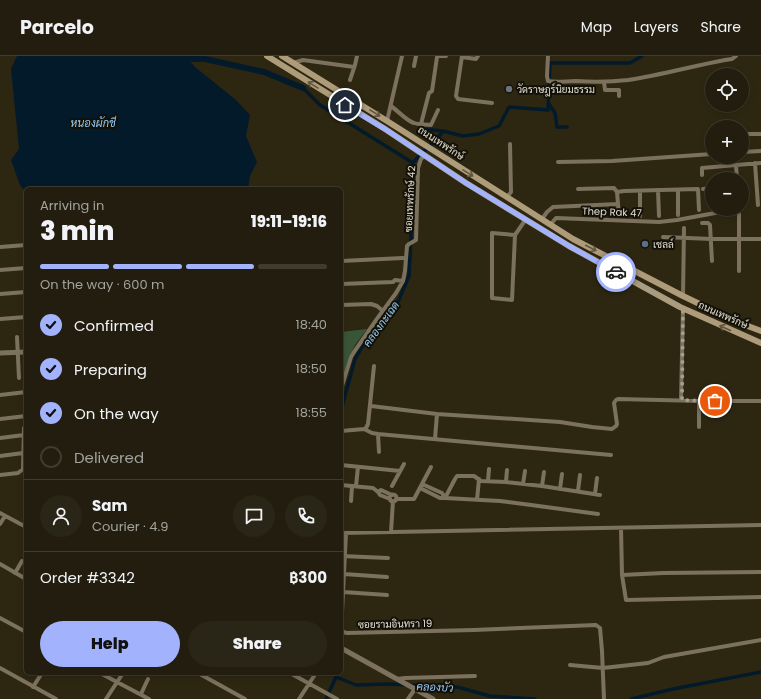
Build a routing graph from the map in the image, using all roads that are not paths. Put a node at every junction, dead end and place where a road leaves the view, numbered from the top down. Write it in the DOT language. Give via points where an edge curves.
graph roads {
  1 [pos="266,56"];
  2 [pos="282,56"];
  3 [pos="357,56"];
  4 [pos="402,56"];
  5 [pos="416,56"];
  6 [pos="440,56"];
  7 [pos="446,56"];
  8 [pos="478,56"];
  9 [pos="548,56"];
  10 [pos="736,56"];
  11 [pos="462,57"];
  12 [pos="292,60"];
  13 [pos="414,66"];
  14 [pos="354,67"];
  15 [pos="350,80"];
  16 [pos="604,82"];
  17 [pos="619,96"];
  18 [pos="492,103"];
  19 [pos="391,106"];
  20 [pos="438,110"];
  21 [pos="387,121"];
  22 [pos="421,124"];
  23 [pos="749,134"];
  24 [pos="761,134"];
  25 [pos="510,144"];
  26 [pos="761,151"];
  27 [pos="749,152"];
  28 [pos="705,154"];
  29 [pos="423,156"];
  30 [pos="558,162"];
  31 [pos="755,163"];
  32 [pos="761,163"];
  33 [pos="736,165"];
  34 [pos="736,172"];
  35 [pos="702,175"];
  36 [pos="578,188"];
  37 [pos="658,190"];
  38 [pos="678,190"];
  39 [pos="640,191"];
  40 [pos="617,192"];
  41 [pos="507,197"];
  42 [pos="618,204"];
  43 [pos="758,205"];
  44 [pos="699,210"];
  45 [pos="678,214"];
  46 [pos="619,215"];
  47 [pos="705,215"];
  48 [pos="640,216"];
  49 [pos="659,216"];
  50 [pos="739,216"];
  51 [pos="526,219"];
  52 [pos="542,219"];
  53 [pos="702,223"];
  54 [pos="550,225"];
  55 [pos="684,228"];
  56 [pos="515,235"];
  57 [pos="663,237"];
  58 [pos="684,238"];
  59 [pos="712,239"];
  60 [pos="740,239"];
  61 [pos="761,239"];
  62 [pos="24,245"];
  63 [pos="0,247"];
  64 [pos="403,258"];
  65 [pos="343,261"];
  66 [pos="712,261"];
  67 [pos="24,268"];
  68 [pos="0,270"];
  69 [pos="739,271"];
  70 [pos="393,282"];
  71 [pos="403,282"];
  72 [pos="343,284"];
  73 [pos="400,286"];
  74 [pos="24,292"];
  75 [pos="0,294"];
  76 [pos="683,296"];
  77 [pos="343,305"];
  78 [pos="683,309"];
  79 [pos="383,311"];
  80 [pos="24,318"];
  81 [pos="0,319"];
  82 [pos="761,331"];
  83 [pos="17,338"];
  84 [pos="761,343"];
  85 [pos="18,352"];
  86 [pos="24,352"];
  87 [pos="0,353"];
  88 [pos="374,366"];
  89 [pos="19,378"];
  90 [pos="343,383"];
  91 [pos="24,392"];
  92 [pos="0,394"];
  93 [pos="682,400"];
  94 [pos="699,401"];
  95 [pos="761,401"];
  96 [pos="371,406"];
  97 [pos="438,414"];
  98 [pos="24,416"];
  99 [pos="0,418"];
  100 [pos="699,427"];
  101 [pos="24,428"];
  102 [pos="364,429"];
  103 [pos="343,431"];
  104 [pos="378,434"];
  105 [pos="24,435"];
  106 [pos="0,438"];
  107 [pos="435,439"];
  108 [pos="24,447"];
  109 [pos="379,452"];
  110 [pos="23,453"];
  111 [pos="611,455"];
  112 [pos="0,456"];
  113 [pos="24,463"];
  114 [pos="404,464"];
  115 [pos="343,465"];
  116 [pos="358,467"];
  117 [pos="431,467"];
  118 [pos="490,469"];
  119 [pos="507,470"];
  120 [pos="525,471"];
  121 [pos="400,472"];
  122 [pos="544,472"];
  123 [pos="562,474"];
  124 [pos="0,475"];
  125 [pos="580,475"];
  126 [pos="597,478"];
  127 [pos="478,479"];
  128 [pos="488,481"];
  129 [pos="506,482"];
  130 [pos="422,484"];
  131 [pos="523,484"];
  132 [pos="343,485"];
  133 [pos="354,486"];
  134 [pos="392,486"];
  135 [pos="542,486"];
  136 [pos="420,488"];
  137 [pos="560,489"];
  138 [pos="578,491"];
  139 [pos="595,494"];
  140 [pos="600,495"];
  141 [pos="393,498"];
  142 [pos="445,498"];
  143 [pos="477,500"];
  144 [pos="351,501"];
  145 [pos="0,513"];
  146 [pos="598,514"];
  147 [pos="5,516"];
  148 [pos="0,524"];
  149 [pos="761,524"];
  150 [pos="24,526"];
  151 [pos="621,528"];
  152 [pos="391,532"];
  153 [pos="344,533"];
  154 [pos="343,557"];
  155 [pos="388,558"];
  156 [pos="22,561"];
  157 [pos="0,564"];
  158 [pos="761,572"];
  159 [pos="15,573"];
  160 [pos="344,574"];
  161 [pos="622,575"];
  162 [pos="386,577"];
  163 [pos="24,578"];
  164 [pos="343,592"];
  165 [pos="387,595"];
  166 [pos="761,597"];
  167 [pos="0,618"];
  168 [pos="24,631"];
  169 [pos="343,632"];
  170 [pos="761,640"];
  171 [pos="343,649"];
  172 [pos="570,665"];
  173 [pos="0,668"];
  174 [pos="603,668"];
  175 [pos="41,675"];
  176 [pos="104,675"];
  177 [pos="122,675"];
  178 [pos="202,675"];
  179 [pos="293,675"];
  180 [pos="315,675"];
  181 [pos="475,676"];
  182 [pos="148,679"];
  183 [pos="399,680"];
  184 [pos="117,682"];
  185 [pos="309,684"];
  186 [pos="33,687"];
  187 [pos="413,688"];
  188 [pos="141,694"];
  189 [pos="604,697"];
  190 [pos="55,699"];
  191 [pos="106,699"];
  192 [pos="149,699"];
  193 [pos="245,699"];
  194 [pos="299,699"];
  195 [pos="337,699"];
  196 [pos="408,699"];
  197 [pos="433,699"];
  29 -- 1 [label="main road, ถนนเทพรักษ์, one-way" via="385,129"];
  2 -- 12 [label="main road, ถนนเทพรักษ์"];
  3 -- 14 [label="street"];
  4 -- 19 [label="street"];
  5 -- 13 [label="street"];
  6 -- 7 [label="street"];
  6 -- 22 [label="street" via="437,57 432,91 429,93"];
  8 -- 11 [label="street" via="476,59"];
  9 -- 16 [label="street" via="548,81"];
  10 -- 16 [label="street" via="732,59 629,80"];
  11 -- 18 [label="street" via="456,96 458,99"];
  12 -- 14 [label="street"];
  12 -- 21 [label="main road, ถนนเทพรักษ์, one-way"];
  14 -- 15 [label="street"];
  16 -- 17 [label="street" via="605,90 619,90"];
  19 -- 21 [label="street"];
  19 -- 22 [label="street" via="411,121"];
  20 -- 22 [label="street" via="431,125"];
  21 -- 41 [label="main road, ถนนเทพรักษ์, one-way"];
  23 -- 24 [label="street"];
  25 -- 41 [label="street" via="510,192"];
  26 -- 27 [label="street"];
  28 -- 30 [label="street"];
  29 -- 51 [label="main road, ถนนเทพรักษ์"];
  29 -- 71 [label="street, ซอยเทพรักษ์ 42" via="418,168 416,240 407,247"];
  31 -- 32 [label="street"];
  31 -- 33 [label="street"];
  31 -- 43 [label="street"];
  33 -- 34 [label="street"];
  33 -- 35 [label="street" via="702,168"];
  36 -- 40 [label="street" via="614,188"];
  37 -- 38 [label="street"];
  37 -- 39 [label="street"];
  37 -- 49 [label="street"];
  38 -- 44 [label="street" via="698,189"];
  38 -- 45 [label="street"];
  39 -- 40 [label="street"];
  39 -- 48 [label="street"];
  40 -- 42 [label="street"];
  41 -- 52 [label="main road, ถนนเทพรักษ์"];
  42 -- 46 [label="street"];
  42 -- 52 [label="street" via="553,207"];
  47 -- 54 [label="street, Thep Rak 47" via="659,222 556,218"];
  50 -- 60 [label="street"];
  51 -- 56 [label="street"];
  51 -- 78 [label="main road, ถนนเทพรักษ์" via="569,246"];
  52 -- 54 [label="main road, ถนนเทพรักษ์"];
  53 -- 59 [label="street" via="710,224"];
  54 -- 76 [label="main road, ถนนเทพรักษ์, one-way"];
  55 -- 58 [label="street"];
  56 -- 56 [label="street" via="512,300 492,298 492,233"];
  57 -- 58 [label="street"];
  58 -- 59 [label="street"];
  58 -- 76 [label="street"];
  59 -- 60 [label="street"];
  59 -- 66 [label="street"];
  60 -- 61 [label="street"];
  60 -- 69 [label="street"];
  62 -- 63 [label="street"];
  64 -- 65 [label="street"];
  67 -- 68 [label="street"];
  70 -- 71 [label="street"];
  70 -- 72 [label="street"];
  70 -- 73 [label="street"];
  71 -- 73 [label="street, ซอยเทพรักษ์ 42"];
  73 -- 79 [label="street, ซอยเทพรักษ์ 42"];
  74 -- 75 [label="street"];
  76 -- 82 [label="main road, ถนนเทพรักษ์"];
  77 -- 79 [label="street" via="371,304"];
  84 -- 78 [label="main road, ถนนเทพรักษ์, one-way"];
  78 -- 93 [label="street"];
  79 -- 90 [label="street, ซอยเทพรักษ์ 42" via="351,357"];
  80 -- 81 [label="street"];
  83 -- 85 [label="street"];
  85 -- 86 [label="street"];
  85 -- 87 [label="street"];
  85 -- 89 [label="street"];
  88 -- 96 [label="street"];
  91 -- 92 [label="street"];
  93 -- 94 [label="street"];
  93 -- 97 [label="street" via="618,399 614,403 617,424 612,429 560,422"];
  94 -- 95 [label="street"];
  94 -- 100 [label="street"];
  96 -- 97 [label="street"];
  96 -- 102 [label="street" via="368,424"];
  97 -- 107 [label="street"];
  98 -- 99 [label="street"];
  101 -- 105 [label="street"];
  102 -- 103 [label="street"];
  102 -- 104 [label="street"];
  104 -- 107 [label="street"];
  104 -- 109 [label="street"];
  105 -- 106 [label="street"];
  107 -- 111 [label="street"];
  108 -- 110 [label="street"];
  110 -- 112 [label="street"];
  110 -- 113 [label="street"];
  113 -- 124 [label="street" via="20,472"];
  114 -- 121 [label="street"];
  115 -- 116 [label="street"];
  116 -- 121 [label="street"];
  116 -- 133 [label="street"];
  117 -- 130 [label="street"];
  118 -- 128 [label="street"];
  119 -- 129 [label="street"];
  120 -- 131 [label="street"];
  121 -- 134 [label="street"];
  122 -- 135 [label="street"];
  123 -- 137 [label="street"];
  125 -- 138 [label="street"];
  126 -- 139 [label="street"];
  127 -- 128 [label="street"];
  127 -- 142 [label="street" via="474,476 457,476"];
  127 -- 143 [label="street"];
  128 -- 129 [label="street"];
  129 -- 131 [label="street"];
  130 -- 136 [label="street"];
  130 -- 142 [label="street"];
  131 -- 135 [label="street"];
  132 -- 133 [label="street"];
  133 -- 141 [label="street" via="373,488 378,492 381,490"];
  133 -- 144 [label="street"];
  135 -- 137 [label="street"];
  136 -- 141 [label="street" via="414,500"];
  136 -- 142 [label="street"];
  137 -- 138 [label="street"];
  138 -- 139 [label="street"];
  139 -- 140 [label="street"];
  141 -- 152 [label="street"];
  142 -- 143 [label="street"];
  143 -- 146 [label="street"];
  145 -- 147 [label="street"];
  147 -- 148 [label="street"];
  147 -- 150 [label="street"];
  149 -- 151 [label="street"];
  151 -- 152 [label="street"];
  151 -- 161 [label="street"];
  152 -- 153 [label="street"];
  153 -- 154 [label="street, ซอยรามอินทรา 19"];
  154 -- 155 [label="street"];
  154 -- 160 [label="street, ซอยรามอินทรา 19"];
  156 -- 159 [label="street"];
  157 -- 159 [label="street"];
  158 -- 161 [label="street"];
  159 -- 163 [label="street"];
  160 -- 162 [label="street"];
  160 -- 164 [label="street, ซอยรามอินทรา 19"];
  161 -- 166 [label="street" via="626,600"];
  164 -- 165 [label="street"];
  167 -- 168 [label="street"];
  169 -- 174 [label="street, ซอยรามอินทรา 19" via="596,625 600,628"];
  170 -- 174 [label="street" via="664,657 648,663"];
  171 -- 183 [label="street"];
  172 -- 174 [label="street"];
  173 -- 186 [label="street"];
  174 -- 189 [label="street, ซอยรามอินทรา 19"];
  175 -- 186 [label="street"];
  176 -- 184 [label="street"];
  177 -- 184 [label="street"];
  178 -- 193 [label="street"];
  179 -- 185 [label="street"];
  180 -- 185 [label="street"];
  181 -- 183 [label="street"];
  182 -- 188 [label="street"];
  183 -- 187 [label="street"];
  184 -- 188 [label="street"];
  184 -- 191 [label="street"];
  185 -- 194 [label="street"];
  185 -- 195 [label="street"];
  186 -- 190 [label="street"];
  187 -- 196 [label="street"];
  187 -- 197 [label="street"];
  188 -- 192 [label="street"];
}
